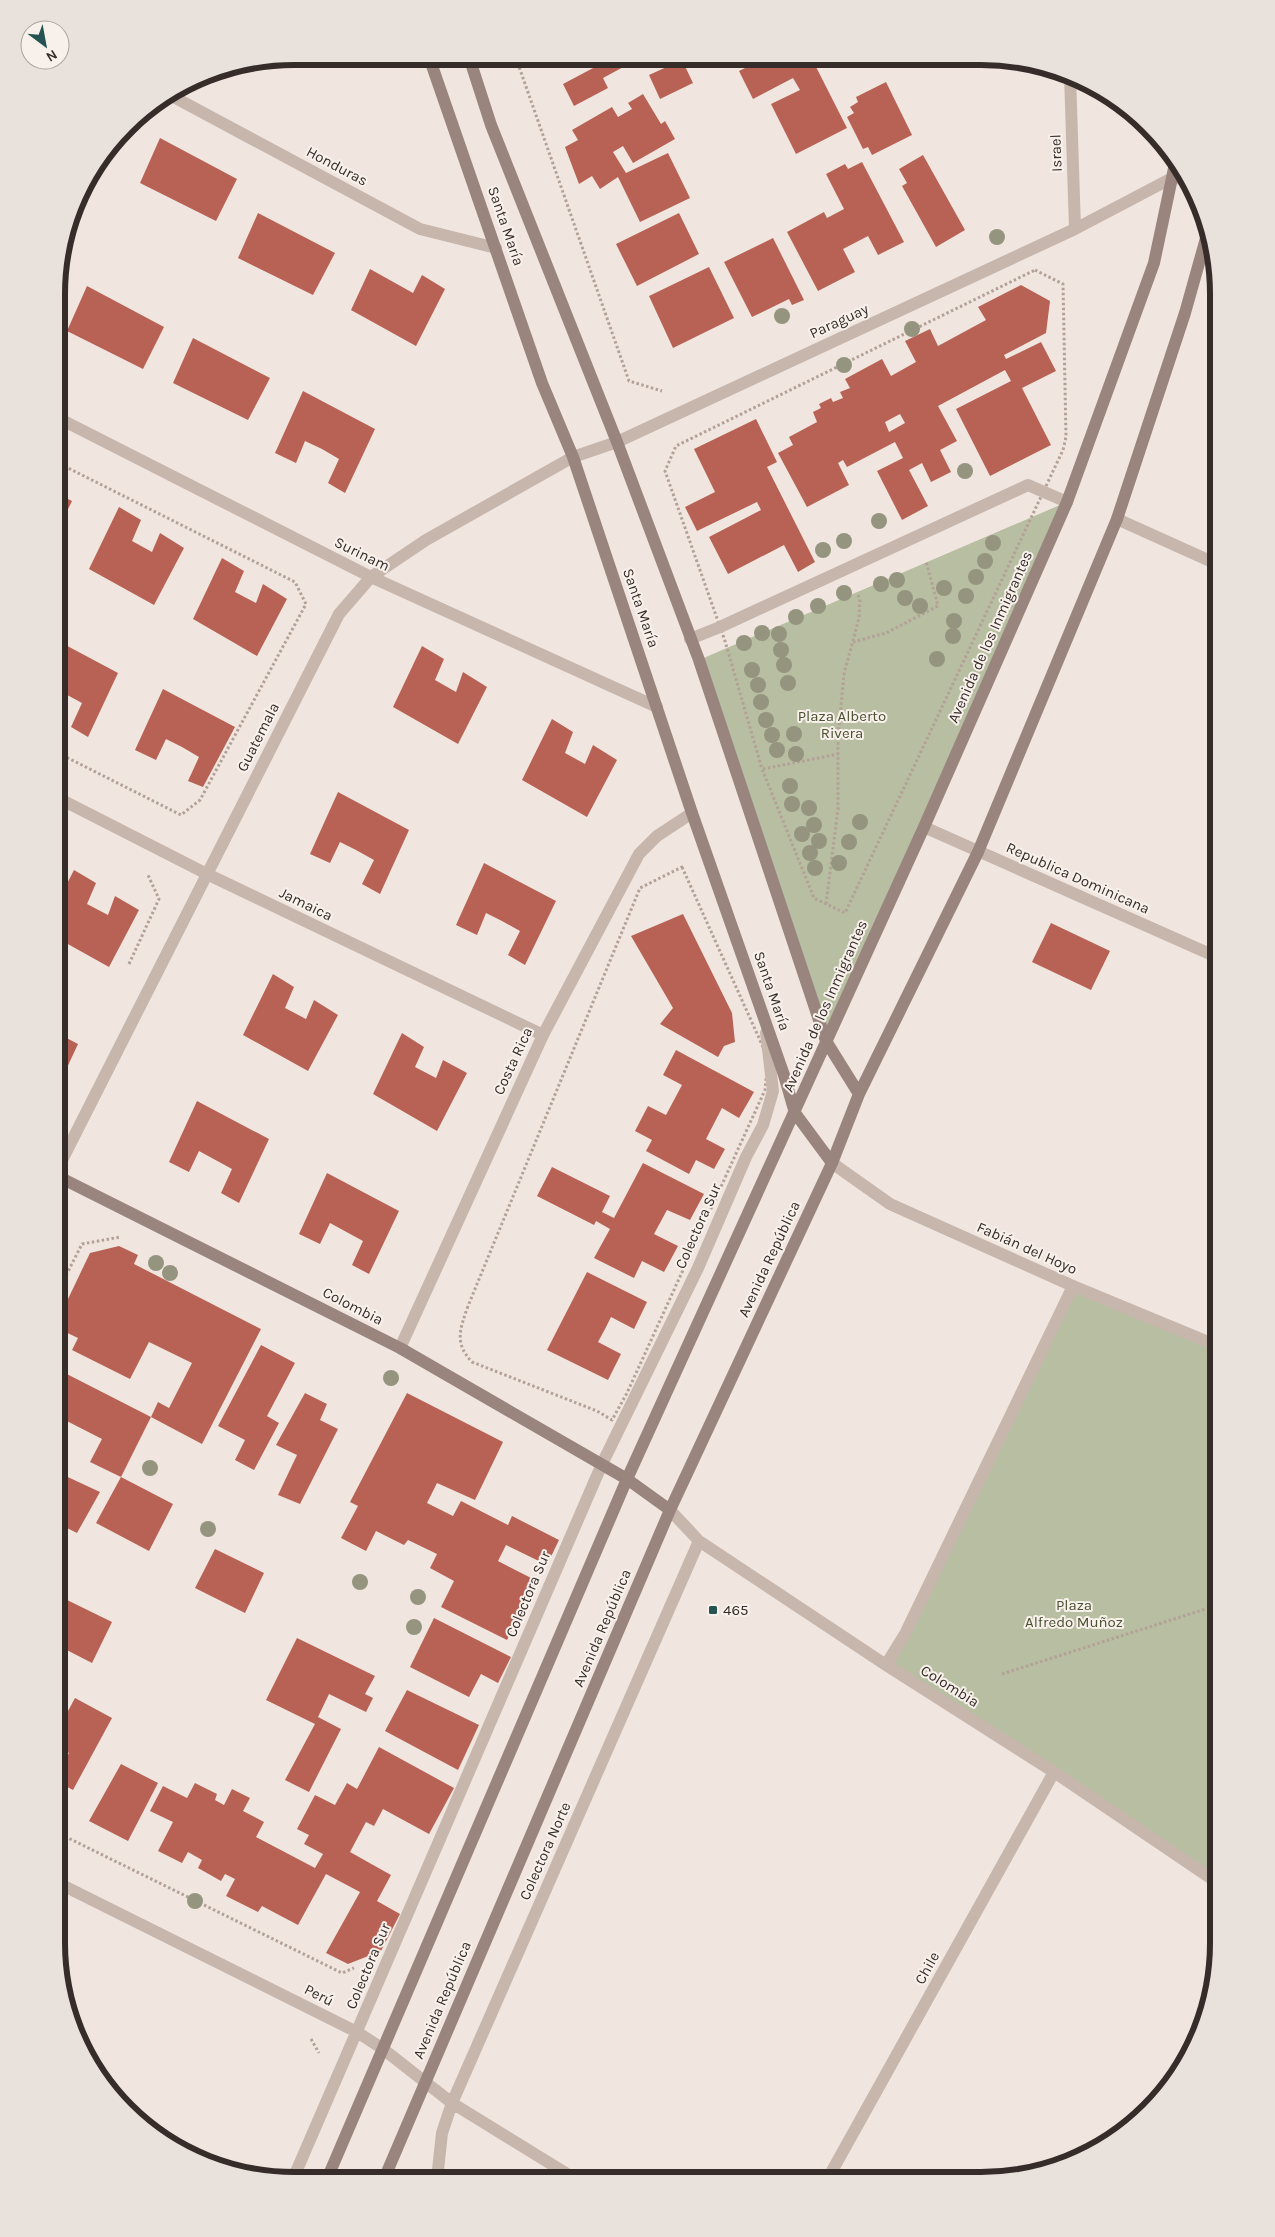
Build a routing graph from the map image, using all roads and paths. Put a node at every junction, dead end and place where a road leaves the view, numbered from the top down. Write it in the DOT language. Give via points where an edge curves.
graph roads {
  1 [pos="432,65"];
  2 [pos="472,65"];
  3 [pos="518,65"];
  4 [pos="1070,83"];
  5 [pos="176,98"];
  6 [pos="1174,173"];
  7 [pos="1174,177"];
  8 [pos="1178,178"];
  9 [pos="1075,229"];
  10 [pos="1204,244"];
  11 [pos="496,248"];
  12 [pos="668,392"];
  13 [pos="65,422"];
  14 [pos="617,442"];
  15 [pos="573,457"];
  16 [pos="65,467"];
  17 [pos="1043,492"];
  18 [pos="1067,502"];
  19 [pos="1117,520"];
  20 [pos="925,560"];
  21 [pos="1210,561"];
  22 [pos="371,577"];
  23 [pos="856,591"];
  24 [pos="720,627"];
  25 [pos="690,638"];
  26 [pos="853,642"];
  27 [pos="657,706"];
  28 [pos="838,754"];
  29 [pos="65,757"];
  30 [pos="762,769"];
  31 [pos="65,802"];
  32 [pos="692,813"];
  33 [pos="924,827"];
  34 [pos="978,852"];
  35 [pos="206,874"];
  36 [pos="640,888"];
  37 [pos="826,904"];
  38 [pos="1210,954"];
  39 [pos="765,1020"];
  40 [pos="542,1035"];
  41 [pos="826,1041"];
  42 [pos="859,1094"];
  43 [pos="795,1113"];
  44 [pos="65,1154"];
  45 [pos="832,1163"];
  46 [pos="65,1180"];
  47 [pos="124,1237"];
  48 [pos="65,1278"];
  49 [pos="1073,1286"];
  50 [pos="1210,1343"];
  51 [pos="400,1348"];
  52 [pos="602,1464"];
  53 [pos="627,1478"];
  54 [pos="670,1510"];
  55 [pos="699,1541"];
  56 [pos="1210,1608"];
  57 [pos="886,1665"];
  58 [pos="1002,1674"];
  59 [pos="1054,1772"];
  60 [pos="65,1836"];
  61 [pos="1210,1878"];
  62 [pos="65,1886"];
  63 [pos="360,1966"];
  64 [pos="357,2032"];
  65 [pos="383,2049"];
  66 [pos="425,2081"];
  67 [pos="452,2103"];
  68 [pos="296,2172"];
  69 [pos="331,2172"];
  70 [pos="387,2172"];
  71 [pos="438,2172"];
  72 [pos="564,2172"];
  73 [pos="832,2172"];
  1 -- 11 [label="street, Santa María"];
  2 -- 14 [label="street, Santa María" via="491,125"];
  3 -- 12 [label="path" via="629,381"];
  4 -- 9 [label="street, Israel"];
  5 -- 11 [label="street, Honduras" via="420,228"];
  6 -- 7 [label="street, Avenida de los Inmigrantes"];
  7 -- 8 [label="street"];
  7 -- 9 [label="street, Paraguay"];
  7 -- 18 [label="street, Avenida de los Inmigrantes" via="1154,263"];
  9 -- 14 [label="street, Paraguay"];
  10 -- 19 [label="street"];
  11 -- 15 [label="street, Santa María" via="542,383"];
  13 -- 22 [label="street, Surinam"];
  14 -- 15 [label="street, Guatemala"];
  14 -- 25 [label="street, Santa María"];
  15 -- 22 [label="street, Guatemala" via="426,540"];
  15 -- 27 [label="street, Santa María"];
  16 -- 29 [label="path" via="295,582 306,604 200,800 181,815"];
  17 -- 18 [label="street"];
  17 -- 24 [label="street" via="1028,485"];
  17 -- 24 [label="path" via="1066,437 1063,284 1035,270 676,446 665,471"];
  17 -- 37 [label="path" via="845,913"];
  18 -- 33 [label="street, Avenida de los Inmigrantes"];
  19 -- 21 [label="street"];
  19 -- 34 [label="street"];
  20 -- 26 [label="path" via="938,606 886,633"];
  22 -- 27 [label="street, Surinam"];
  22 -- 35 [label="street, Guatemala" via="339,614"];
  23 -- 26 [label="path" via="860,599 859,618"];
  24 -- 25 [label="street"];
  24 -- 30 [label="path"];
  25 -- 41 [label="street, Santa María"];
  26 -- 28 [label="path" via="844,674"];
  27 -- 32 [label="street, Santa María"];
  28 -- 30 [label="path"];
  28 -- 37 [label="path" via="838,810"];
  30 -- 37 [label="path" via="814,898"];
  31 -- 35 [label="street, Jamaica"];
  32 -- 39 [label="street, Santa María"];
  32 -- 40 [label="street, Costa Rica" via="657,836 639,854"];
  33 -- 34 [label="street, Republica Dominicana"];
  33 -- 41 [label="street, Avenida de los Inmigrantes"];
  34 -- 38 [label="street, Republica Dominicana"];
  34 -- 42 [label="street"];
  35 -- 40 [label="street, Jamaica"];
  35 -- 44 [label="street, Guatemala"];
  36 -- 36 [label="path" via="682,867 768,1058 765,1090 751,1123 612,1420 597,1411 472,1362 464,1353 459,1333"];
  39 -- 43 [label="street, Santa María"];
  39 -- 52 [label="street, Colectora Sur" via="773,1091 763,1124 698,1268"];
  40 -- 51 [label="street, Costa Rica"];
  41 -- 42 [label="street, Santa María"];
  41 -- 43 [label="street, Avenida de los Inmigrantes"];
  42 -- 45 [label="street, Avenida República"];
  43 -- 45 [label="street, Santa María"];
  43 -- 53 [label="street"];
  45 -- 49 [label="street, Fabián del Hoyo" via="890,1204"];
  45 -- 54 [label="street, Avenida República"];
  46 -- 51 [label="street, Colombia"];
  47 -- 48 [label="path" via="82,1244"];
  49 -- 50 [label="street, Fabián del Hoyo"];
  49 -- 57 [label="street" via="905,1634"];
  51 -- 52 [label="street, Colombia"];
  52 -- 53 [label="street, Colombia"];
  52 -- 64 [label="street, Colectora Sur"];
  53 -- 54 [label="street, Colombia"];
  53 -- 65 [label="street"];
  54 -- 55 [label="street, Colombia"];
  54 -- 66 [label="street, Avenida República"];
  55 -- 57 [label="street, Colombia"];
  55 -- 67 [label="street, Colectora Norte"];
  56 -- 58 [label="path"];
  57 -- 59 [label="street, Colombia"];
  59 -- 61 [label="street, Colombia"];
  59 -- 73 [label="street, Chile"];
  60 -- 63 [label="path" via="342,1973"];
  62 -- 64 [label="street, Perú"];
  64 -- 65 [label="street, Perú"];
  64 -- 68 [label="street, Colectora Sur"];
  65 -- 66 [label="street, Perú"];
  65 -- 69 [label="street"];
  66 -- 67 [label="street, Perú"];
  66 -- 70 [label="street, Avenida República"];
  67 -- 71 [label="street, Colectora Norte" via="442,2133"];
  67 -- 72 [label="street, Perú"];
}
